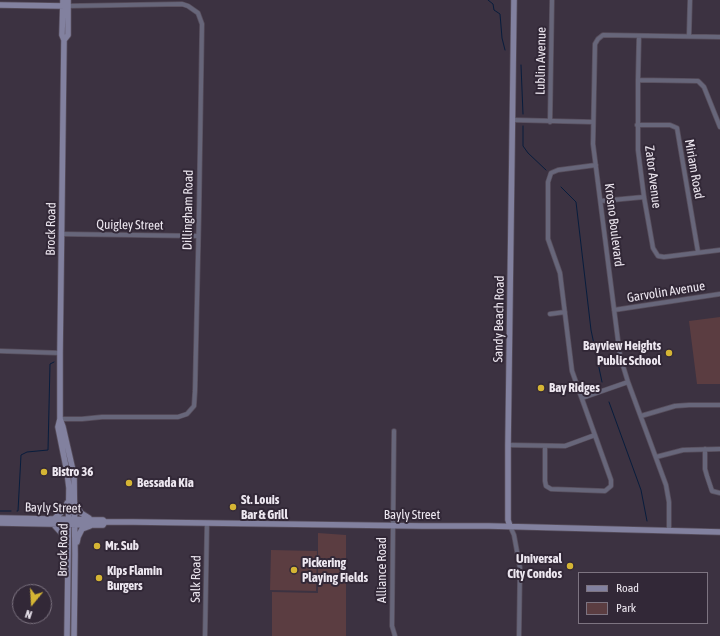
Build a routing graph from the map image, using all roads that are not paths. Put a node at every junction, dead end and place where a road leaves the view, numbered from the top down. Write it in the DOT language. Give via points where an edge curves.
graph roads {
  1 [pos="514,0"];
  2 [pos="552,0"];
  3 [pos="690,0"];
  4 [pos="65,4"];
  5 [pos="0,5"];
  6 [pos="639,36"];
  7 [pos="689,36"];
  8 [pos="720,37"];
  9 [pos="638,80"];
  10 [pos="514,120"];
  11 [pos="550,122"];
  12 [pos="593,122"];
  13 [pos="637,125"];
  14 [pos="720,126"];
  15 [pos="596,165"];
  16 [pos="644,196"];
  17 [pos="601,201"];
  18 [pos="62,234"];
  19 [pos="198,236"];
  20 [pos="720,250"];
  21 [pos="698,252"];
  22 [pos="720,294"];
  23 [pos="614,310"];
  24 [pos="565,312"];
  25 [pos="550,314"];
  26 [pos="0,351"];
  27 [pos="60,353"];
  28 [pos="628,382"];
  29 [pos="582,398"];
  30 [pos="720,405"];
  31 [pos="641,416"];
  32 [pos="60,419"];
  33 [pos="394,431"];
  34 [pos="594,435"];
  35 [pos="508,444"];
  36 [pos="545,446"];
  37 [pos="705,449"];
  38 [pos="720,449"];
  39 [pos="656,457"];
  40 [pos="69,488"];
  41 [pos="720,493"];
  42 [pos="75,500"];
  43 [pos="0,518"];
  44 [pos="90,519"];
  45 [pos="54,521"];
  46 [pos="72,522"];
  47 [pos="105,522"];
  48 [pos="0,523"];
  49 [pos="207,523"];
  50 [pos="93,525"];
  51 [pos="392,526"];
  52 [pos="510,526"];
  53 [pos="669,530"];
  54 [pos="720,532"];
  55 [pos="68,552"];
  56 [pos="75,554"];
  57 [pos="67,636"];
  58 [pos="74,636"];
  59 [pos="205,636"];
  60 [pos="395,636"];
  61 [pos="519,636"];
  1 -- 10 [label="main road, Sandy Beach Road"];
  2 -- 11 [label="street, Lublin Avenue"];
  3 -- 7 [label="street"];
  4 -- 5 [label="main road"];
  4 -- 18 [label="main road, Brock Road" via="62,35"];
  4 -- 19 [label="street, Dillingham Road" via="182,4 198,13 202,24"];
  6 -- 7 [label="street, Krosno Boulevard"];
  6 -- 9 [label="street, Zator Avenue"];
  6 -- 12 [label="street, Krosno Boulevard" via="604,35 595,44"];
  7 -- 8 [label="street, Krosno Boulevard"];
  9 -- 13 [label="street, Zator Avenue"];
  9 -- 14 [label="street" via="698,81 704,87"];
  10 -- 11 [label="street"];
  10 -- 35 [label="main road, Sandy Beach Road"];
  11 -- 12 [label="street"];
  12 -- 15 [label="street, Krosno Boulevard"];
  13 -- 16 [label="street, Zator Avenue"];
  13 -- 21 [label="street, Miriam Road" via="670,125 677,128"];
  15 -- 17 [label="street, Krosno Boulevard"];
  15 -- 24 [label="street" via="558,170 549,177 548,239 560,273"];
  16 -- 17 [label="street"];
  16 -- 21 [label="street, Zator Avenue" via="653,248 658,256 664,258"];
  17 -- 23 [label="street, Krosno Boulevard"];
  18 -- 19 [label="street, Quigley Street"];
  18 -- 27 [label="main road, Brock Road"];
  19 -- 32 [label="street, Dillingham Road" via="194,406 187,414 178,417"];
  20 -- 21 [label="street, Zator Avenue"];
  22 -- 23 [label="street, Garvolin Avenue"];
  23 -- 28 [label="street, Krosno Boulevard" via="620,356"];
  24 -- 25 [label="street"];
  24 -- 29 [label="street" via="572,371"];
  26 -- 27 [label="street"];
  27 -- 32 [label="main road, Brock Road"];
  28 -- 29 [label="street"];
  28 -- 31 [label="street, Krosno Boulevard"];
  29 -- 34 [label="street"];
  30 -- 31 [label="street" via="675,406"];
  31 -- 39 [label="street, Krosno Boulevard"];
  32 -- 40 [label="main road, Brock Road" via="58,427"];
  32 -- 42 [label="main road, Brock Road" via="74,475"];
  33 -- 51 [label="street, Alliance Road"];
  34 -- 36 [label="street" via="565,446"];
  34 -- 36 [label="street" via="611,480 611,486 605,491 551,489 546,486"];
  35 -- 36 [label="street"];
  35 -- 52 [label="main road, Sandy Beach Road"];
  37 -- 38 [label="street"];
  37 -- 39 [label="street" via="683,450"];
  37 -- 41 [label="street" via="705,469 712,491"];
  39 -- 53 [label="street, Krosno Boulevard" via="666,485"];
  40 -- 45 [label="main road" via="65,509"];
  40 -- 46 [label="main road, Brock Road"];
  42 -- 44 [label="main road" via="81,513"];
  42 -- 46 [label="main road, Brock Road"];
  43 -- 45 [label="main road, Bayly Street"];
  44 -- 46 [label="main road, Bayly Street"];
  44 -- 47 [label="main road, Bayly Street"];
  45 -- 46 [label="main road, Bayly Street"];
  45 -- 48 [label="main road, Bayly Street"];
  45 -- 55 [label="main road" via="65,537"];
  46 -- 50 [label="main road, Bayly Street"];
  46 -- 55 [label="main road, Brock Road"];
  46 -- 56 [label="main road, Brock Road"];
  47 -- 49 [label="main road, Bayly Street"];
  47 -- 50 [label="main road, Bayly Street" via="103,525"];
  49 -- 51 [label="main road, Bayly Street"];
  49 -- 59 [label="street, Salk Road"];
  50 -- 56 [label="main road" via="82,529"];
  51 -- 52 [label="main road, Bayly Street"];
  51 -- 60 [label="street, Alliance Road" via="392,626"];
  52 -- 53 [label="main road, Bayly Street"];
  52 -- 61 [label="street, Sandy Beach Road" via="520,568"];
  53 -- 54 [label="main road, Bayly Street"];
  55 -- 57 [label="main road, Brock Road"];
  56 -- 58 [label="main road, Brock Road"];
}
